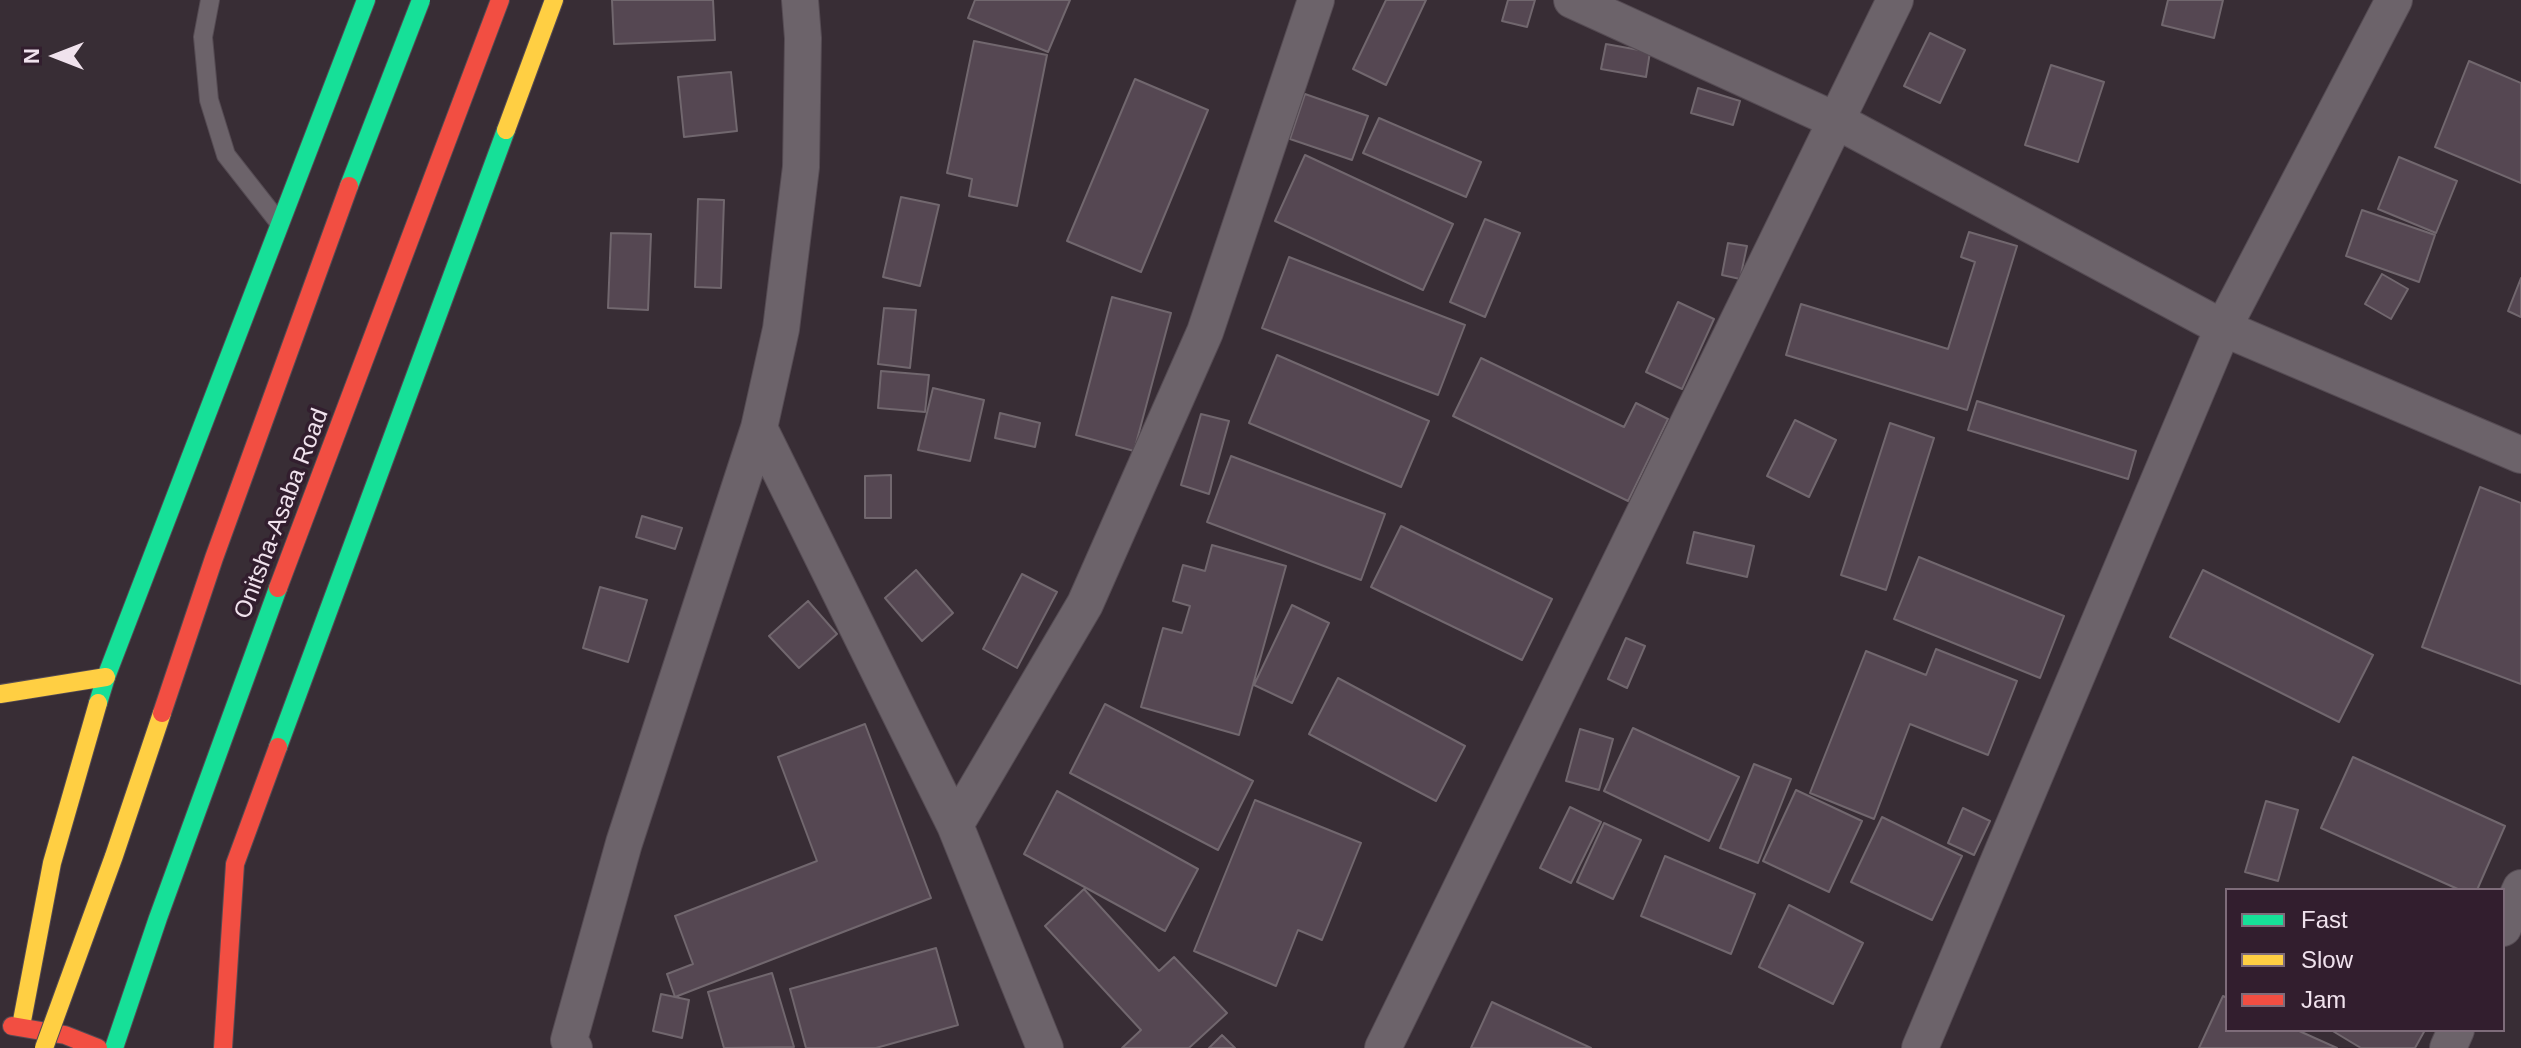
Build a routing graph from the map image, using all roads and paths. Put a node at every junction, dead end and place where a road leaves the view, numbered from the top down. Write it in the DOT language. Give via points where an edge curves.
graph roads {
  1 [pos="210,0"];
  2 [pos="366,0"];
  3 [pos="421,0"];
  4 [pos="500,0"];
  5 [pos="554,0"];
  6 [pos="800,0"];
  7 [pos="1316,0"];
  8 [pos="1572,0"];
  9 [pos="1895,0"];
  10 [pos="2394,0"];
  11 [pos="1837,121"];
  12 [pos="279,222"];
  13 [pos="2223,328"];
  14 [pos="759,428"];
  15 [pos="2521,455"];
  16 [pos="106,677"];
  17 [pos="0,694"];
  18 [pos="955,825"];
  19 [pos="2521,888"];
  20 [pos="2505,924"];
  21 [pos="0,1025"];
  22 [pos="21,1026"];
  23 [pos="569,1045"];
  24 [pos="44,1048"];
  25 [pos="98,1048"];
  26 [pos="114,1048"];
  27 [pos="223,1048"];
  28 [pos="1045,1048"];
  29 [pos="1383,1048"];
  30 [pos="1920,1048"];
  1 -- 12 [label="lane" via="203,37 207,85 226,155"];
  2 -- 12 [label="main road"];
  3 -- 24 [label="main road, bridge" via="214,558"];
  4 -- 26 [label="main road, Onitsha-Asaba Road" via="278,591"];
  5 -- 27 [label="main road" via="235,864"];
  6 -- 14 [label="street" via="801,167 781,329"];
  7 -- 18 [label="street" via="1205,332 1085,604"];
  8 -- 11 [label="street"];
  9 -- 11 [label="street"];
  10 -- 13 [label="street"];
  11 -- 13 [label="street"];
  11 -- 29 [label="street"];
  12 -- 16 [label="main road"];
  13 -- 15 [label="street"];
  13 -- 30 [label="street"];
  14 -- 18 [label="street"];
  14 -- 23 [label="street" via="624,843"];
  16 -- 17 [label="main road"];
  16 -- 22 [label="main road" via="52,863"];
  18 -- 28 [label="street"];
  19 -- 20 [label="street"];
  21 -- 22 [label="main road"];
  22 -- 25 [label="main road"];
}
